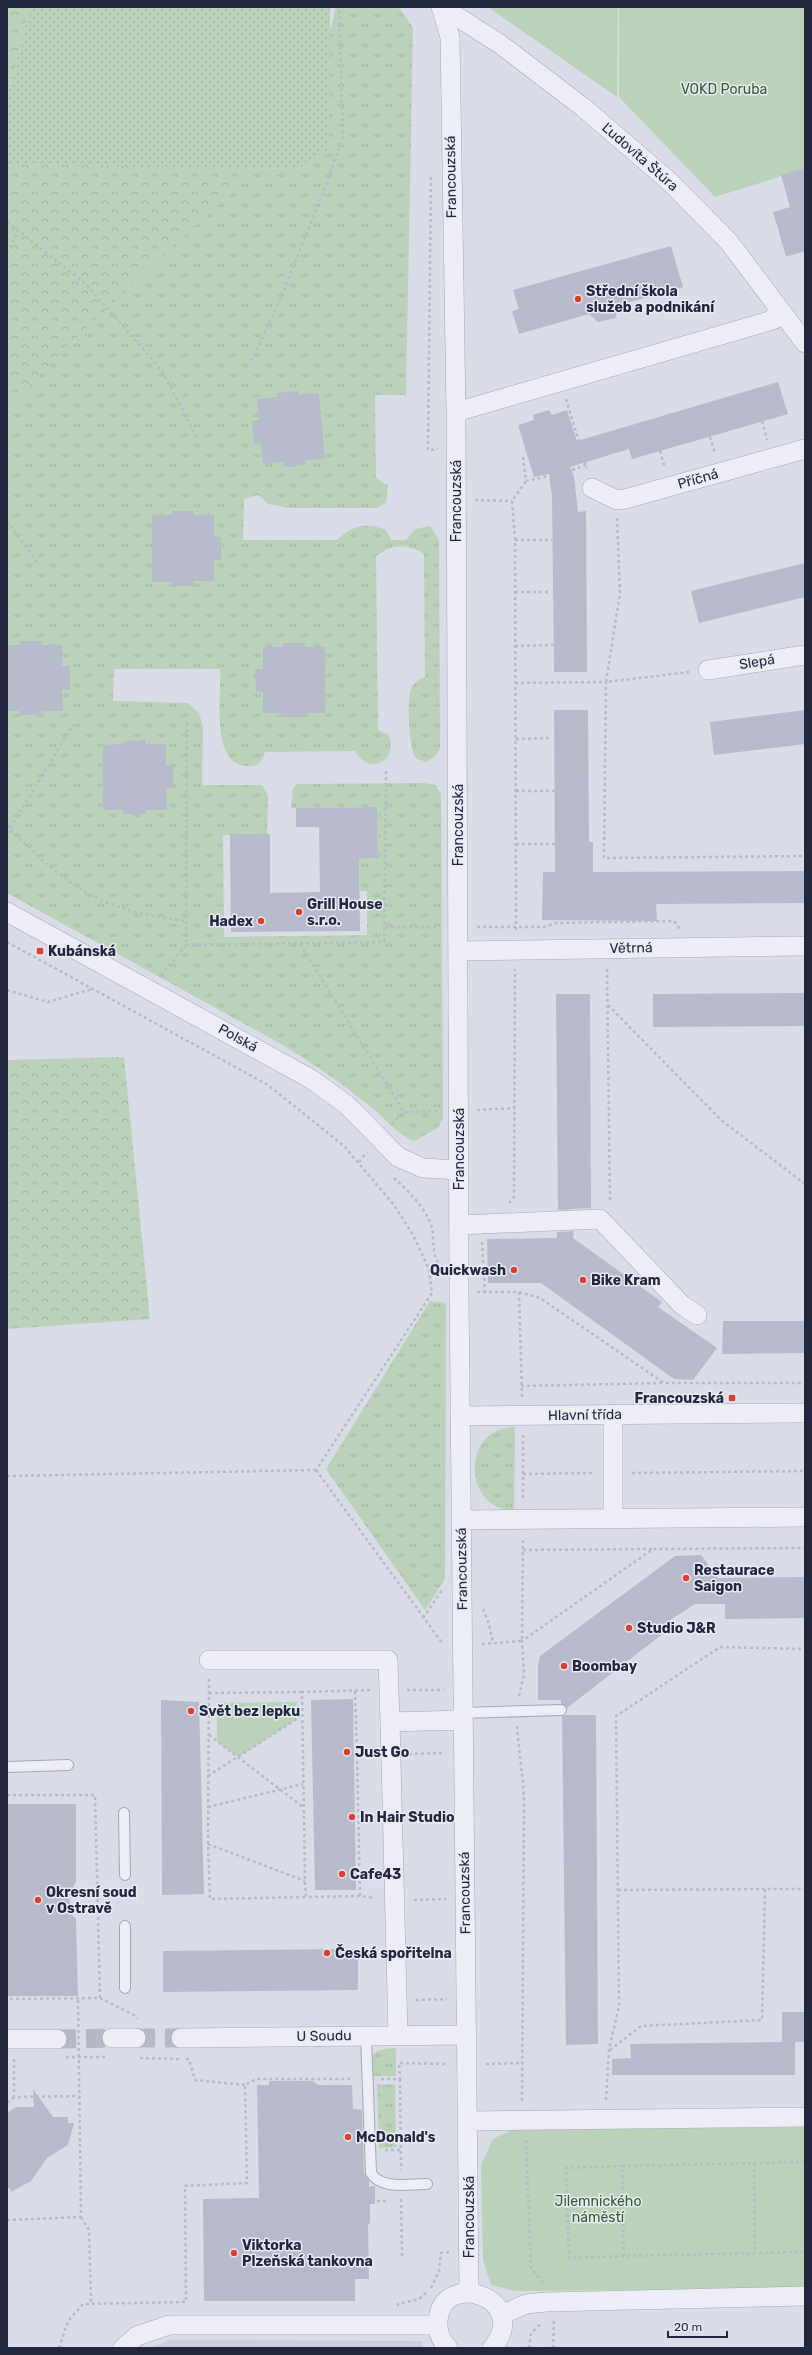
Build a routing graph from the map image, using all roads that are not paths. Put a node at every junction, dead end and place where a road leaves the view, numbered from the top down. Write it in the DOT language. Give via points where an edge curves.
graph roads {
  1 [pos="441,7"];
  2 [pos="778,308"];
  3 [pos="805,343"];
  4 [pos="456,412"];
  5 [pos="805,449"];
  6 [pos="592,488"];
  7 [pos="805,655"];
  8 [pos="708,670"];
  9 [pos="7,912"];
  10 [pos="805,946"];
  11 [pos="458,951"];
  12 [pos="459,1170"];
  13 [pos="459,1226"];
  14 [pos="697,1315"];
  15 [pos="805,1413"];
  16 [pos="613,1414"];
  17 [pos="460,1416"];
  18 [pos="805,1517"];
  19 [pos="613,1519"];
  20 [pos="461,1520"];
  21 [pos="209,1660"];
  22 [pos="562,1710"];
  23 [pos="463,1716"];
  24 [pos="390,1722"];
  25 [pos="68,1765"];
  26 [pos="7,1767"];
  27 [pos="124,1813"];
  28 [pos="124,1875"];
  29 [pos="125,1926"];
  30 [pos="125,1988"];
  31 [pos="467,2035"];
  32 [pos="366,2036"];
  33 [pos="398,2036"];
  34 [pos="181,2038"];
  35 [pos="7,2039"];
  36 [pos="57,2039"];
  37 [pos="805,2117"];
  38 [pos="469,2120"];
  39 [pos="426,2184"];
  40 [pos="469,2292"];
  41 [pos="805,2296"];
  42 [pos="501,2315"];
  43 [pos="438,2326"];
  44 [pos="123,2348"];
  45 [pos="448,2348"];
  46 [pos="492,2348"];
  1 -- 2 [label="street, Ľudovíta Štúra" via="500,44 670,182 729,242"];
  1 -- 4 [label="street, Francouzská" via="450,37"];
  2 -- 3 [label="street, Ľudovíta Štúra"];
  2 -- 4 [label="street" via="773,320"];
  4 -- 11 [label="street, Francouzská"];
  5 -- 6 [label="street, Příčná" via="616,500"];
  7 -- 8 [label="street, Slepá"];
  9 -- 12 [label="street, Polská" via="311,1079 347,1105 398,1157 409,1164 423,1168"];
  10 -- 11 [label="street, Větrná"];
  11 -- 12 [label="street, Francouzská"];
  12 -- 13 [label="street, Francouzská"];
  13 -- 14 [label="street" via="600,1218 682,1305"];
  13 -- 17 [label="street, Francouzská" via="466,1292"];
  15 -- 16 [label="street, Hlavní třída"];
  16 -- 17 [label="street, Hlavní třída"];
  16 -- 19 [label="street"];
  17 -- 20 [label="street, Francouzská"];
  18 -- 19 [label="street"];
  19 -- 20 [label="street"];
  20 -- 23 [label="street, Francouzská"];
  21 -- 24 [label="street" via="388,1660"];
  22 -- 23 [label="lane"];
  23 -- 24 [label="street"];
  23 -- 31 [label="street, Francouzská"];
  24 -- 33 [label="street"];
  25 -- 26 [label="lane"];
  27 -- 28 [label="lane"];
  29 -- 30 [label="lane"];
  31 -- 33 [label="street, U Soudu"];
  31 -- 38 [label="street, Francouzská"];
  32 -- 33 [label="street, U Soudu"];
  32 -- 34 [label="street, U Soudu"];
  32 -- 39 [label="lane" via="371,2173 379,2182"];
  35 -- 36 [label="street"];
  37 -- 38 [label="street"];
  38 -- 40 [label="street, Francouzská"];
  40 -- 42 [label="street" via="485,2296 492,2301"];
  40 -- 43 [label="street" via="446,2302"];
  41 -- 42 [label="street" via="546,2302 526,2304"];
  42 -- 46 [label="street" via="501,2333"];
  43 -- 44 [label="street" via="169,2325 137,2336"];
  43 -- 45 [label="street" via="442,2341"];
}
